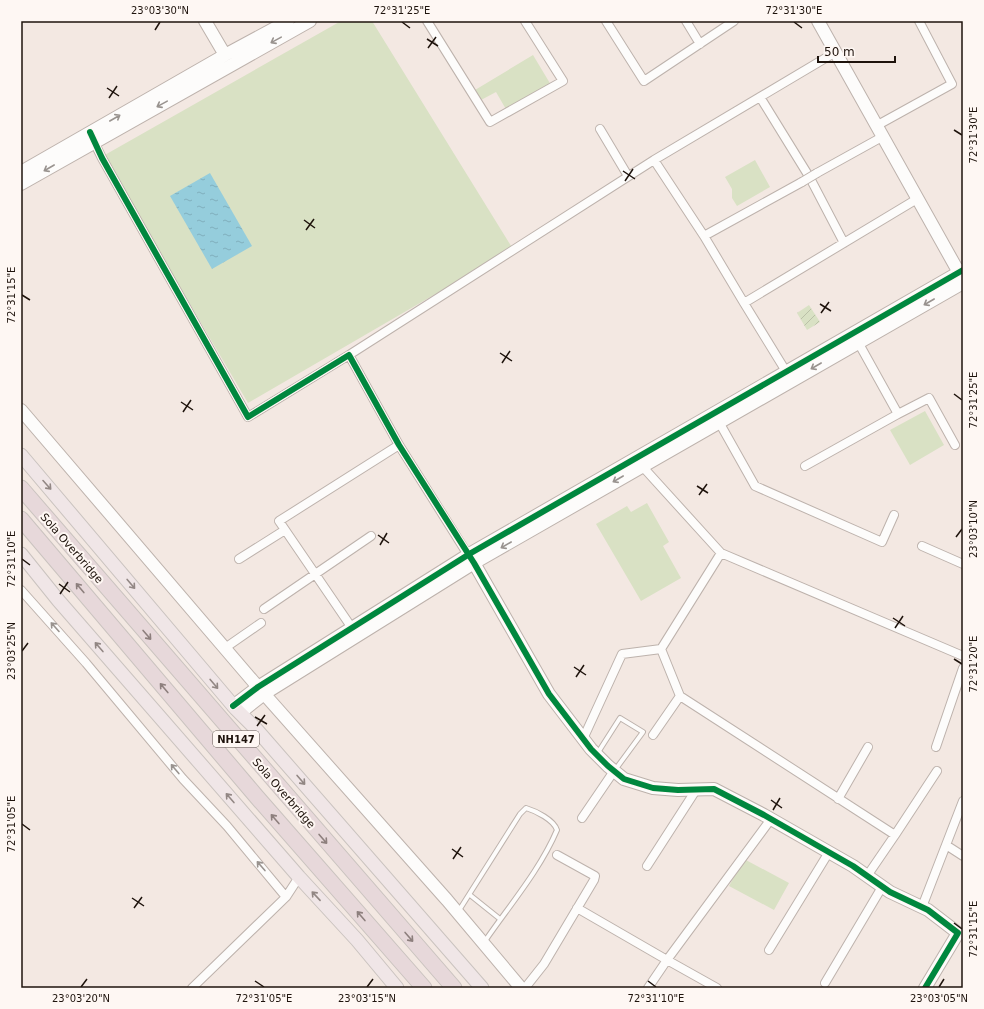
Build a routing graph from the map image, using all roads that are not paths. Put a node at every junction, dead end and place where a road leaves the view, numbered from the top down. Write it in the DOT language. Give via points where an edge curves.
graph roads {
  1 [pos="206,21"];
  2 [pos="288,21"];
  3 [pos="310,21"];
  4 [pos="427,21"];
  5 [pos="525,21"];
  6 [pos="606,21"];
  7 [pos="686,21"];
  8 [pos="734,21"];
  9 [pos="818,21"];
  10 [pos="919,21"];
  11 [pos="700,44"];
  12 [pos="834,53"];
  13 [pos="225,55"];
  14 [pos="760,97"];
  15 [pos="600,129"];
  16 [pos="879,131"];
  17 [pos="92,137"];
  18 [pos="654,160"];
  19 [pos="21,172"];
  20 [pos="628,176"];
  21 [pos="21,184"];
  22 [pos="917,199"];
  23 [pos="704,236"];
  24 [pos="844,243"];
  25 [pos="962,276"];
  26 [pos="744,303"];
  27 [pos="858,342"];
  28 [pos="349,356"];
  29 [pos="787,373"];
  30 [pos="21,410"];
  31 [pos="898,414"];
  32 [pos="718,422"];
  33 [pos="399,445"];
  34 [pos="955,445"];
  35 [pos="21,456"];
  36 [pos="642,466"];
  37 [pos="805,466"];
  38 [pos="21,488"];
  39 [pos="894,515"];
  40 [pos="21,519"];
  41 [pos="285,530"];
  42 [pos="371,536"];
  43 [pos="922,546"];
  44 [pos="721,553"];
  45 [pos="21,554"];
  46 [pos="471,559"];
  47 [pos="239,560"];
  48 [pos="963,564"];
  49 [pos="314,573"];
  50 [pos="21,590"];
  51 [pos="264,609"];
  52 [pos="261,622"];
  53 [pos="352,628"];
  54 [pos="225,648"];
  55 [pos="661,649"];
  56 [pos="963,656"];
  57 [pos="963,668"];
  58 [pos="261,690"];
  59 [pos="680,696"];
  60 [pos="236,709"];
  61 [pos="653,735"];
  62 [pos="583,739"];
  63 [pos="868,748"];
  64 [pos="936,748"];
  65 [pos="596,754"];
  66 [pos="614,771"];
  67 [pos="937,771"];
  68 [pos="696,790"];
  69 [pos="838,799"];
  70 [pos="963,801"];
  71 [pos="582,818"];
  72 [pos="771,819"];
  73 [pos="894,835"];
  74 [pos="946,845"];
  75 [pos="829,852"];
  76 [pos="558,855"];
  77 [pos="963,856"];
  78 [pos="647,866"];
  79 [pos="867,876"];
  80 [pos="299,877"];
  81 [pos="882,887"];
  82 [pos="286,896"];
  83 [pos="470,896"];
  84 [pos="922,907"];
  85 [pos="577,908"];
  86 [pos="458,913"];
  87 [pos="500,919"];
  88 [pos="961,932"];
  89 [pos="483,943"];
  90 [pos="769,950"];
  91 [pos="667,960"];
  92 [pos="824,983"];
  93 [pos="192,988"];
  94 [pos="397,988"];
  95 [pos="424,988"];
  96 [pos="454,988"];
  97 [pos="482,988"];
  98 [pos="521,988"];
  99 [pos="524,988"];
  100 [pos="648,988"];
  101 [pos="717,988"];
  102 [pos="925,988"];
  1 -- 13 [label="street"];
  2 -- 13 [label="street"];
  3 -- 17 [label="street, one-way"];
  4 -- 5 [label="street" via="490,122 563,81"];
  6 -- 11 [label="street" via="644,81"];
  7 -- 11 [label="street"];
  8 -- 11 [label="street"];
  9 -- 12 [label="street"];
  10 -- 16 [label="street" via="952,84"];
  12 -- 14 [label="street"];
  12 -- 16 [label="street"];
  17 -- 13 [label="street, one-way"];
  14 -- 18 [label="street"];
  14 -- 24 [label="street" via="810,178"];
  15 -- 20 [label="street"];
  16 -- 22 [label="street"];
  16 -- 23 [label="street, bridge" via="817,173"];
  17 -- 19 [label="street"];
  17 -- 21 [label="street, one-way"];
  17 -- 28 [label="street" via="248,417"];
  18 -- 20 [label="street"];
  18 -- 23 [label="street"];
  20 -- 28 [label="street"];
  22 -- 24 [label="street"];
  22 -- 25 [label="street"];
  23 -- 26 [label="street"];
  24 -- 26 [label="street"];
  25 -- 27 [label="street, one-way"];
  25 -- 29 [label="street"];
  26 -- 29 [label="street"];
  27 -- 31 [label="street"];
  27 -- 32 [label="street, one-way"];
  28 -- 33 [label="street"];
  29 -- 46 [label="street"];
  30 -- 54 [label="street"];
  31 -- 34 [label="street" via="929,398"];
  31 -- 37 [label="street"];
  32 -- 36 [label="street"];
  32 -- 39 [label="street" via="755,486 882,542"];
  33 -- 41 [label="street" via="279,521"];
  33 -- 46 [label="street"];
  35 -- 60 [label="main road, one-way"];
  36 -- 44 [label="street"];
  36 -- 46 [label="street, one-way"];
  38 -- 96 [label="highway, Sola Overbridge / NH147, one-way"];
  95 -- 40 [label="highway, Sola Overbridge / NH147, one-way" via="256,796"];
  41 -- 47 [label="street"];
  41 -- 49 [label="street"];
  42 -- 49 [label="street"];
  43 -- 48 [label="street"];
  44 -- 55 [label="street"];
  44 -- 56 [label="street"];
  80 -- 45 [label="main road, one-way"];
  46 -- 53 [label="street"];
  46 -- 58 [label="street"];
  46 -- 62 [label="street" via="549,694"];
  49 -- 51 [label="street"];
  49 -- 53 [label="street"];
  82 -- 50 [label="street, one-way"];
  52 -- 54 [label="street"];
  53 -- 58 [label="street"];
  54 -- 58 [label="street"];
  55 -- 59 [label="street"];
  55 -- 62 [label="street" via="622,654"];
  57 -- 64 [label="street"];
  58 -- 60 [label="street"];
  58 -- 86 [label="street"];
  59 -- 61 [label="street"];
  59 -- 69 [label="street"];
  60 -- 97 [label="main road, one-way" via="262,735"];
  62 -- 65 [label="street"];
  63 -- 69 [label="street"];
  65 -- 66 [label="street"];
  65 -- 66 [label="lane" via="620,718 643,732"];
  66 -- 68 [label="street" via="624,779 652,788"];
  66 -- 71 [label="street"];
  67 -- 73 [label="street"];
  68 -- 72 [label="street" via="714,789"];
  68 -- 78 [label="street"];
  69 -- 73 [label="street"];
  70 -- 74 [label="street"];
  72 -- 75 [label="street"];
  72 -- 91 [label="street"];
  73 -- 79 [label="street"];
  74 -- 77 [label="street"];
  74 -- 84 [label="street"];
  75 -- 79 [label="street"];
  75 -- 90 [label="street"];
  76 -- 85 [label="street" via="595,876"];
  79 -- 81 [label="street"];
  80 -- 82 [label="street"];
  94 -- 80 [label="main road, one-way"];
  81 -- 84 [label="street"];
  81 -- 92 [label="street"];
  82 -- 93 [label="street"];
  83 -- 86 [label="lane"];
  83 -- 87 [label="lane"];
  83 -- 87 [label="lane" via="526,808 556,825 553,840"];
  84 -- 88 [label="street"];
  85 -- 91 [label="street"];
  85 -- 99 [label="street" via="544,964"];
  86 -- 89 [label="street"];
  87 -- 89 [label="lane"];
  88 -- 102 [label="street"];
  89 -- 98 [label="street"];
  91 -- 100 [label="street"];
  91 -- 101 [label="street"];
}
